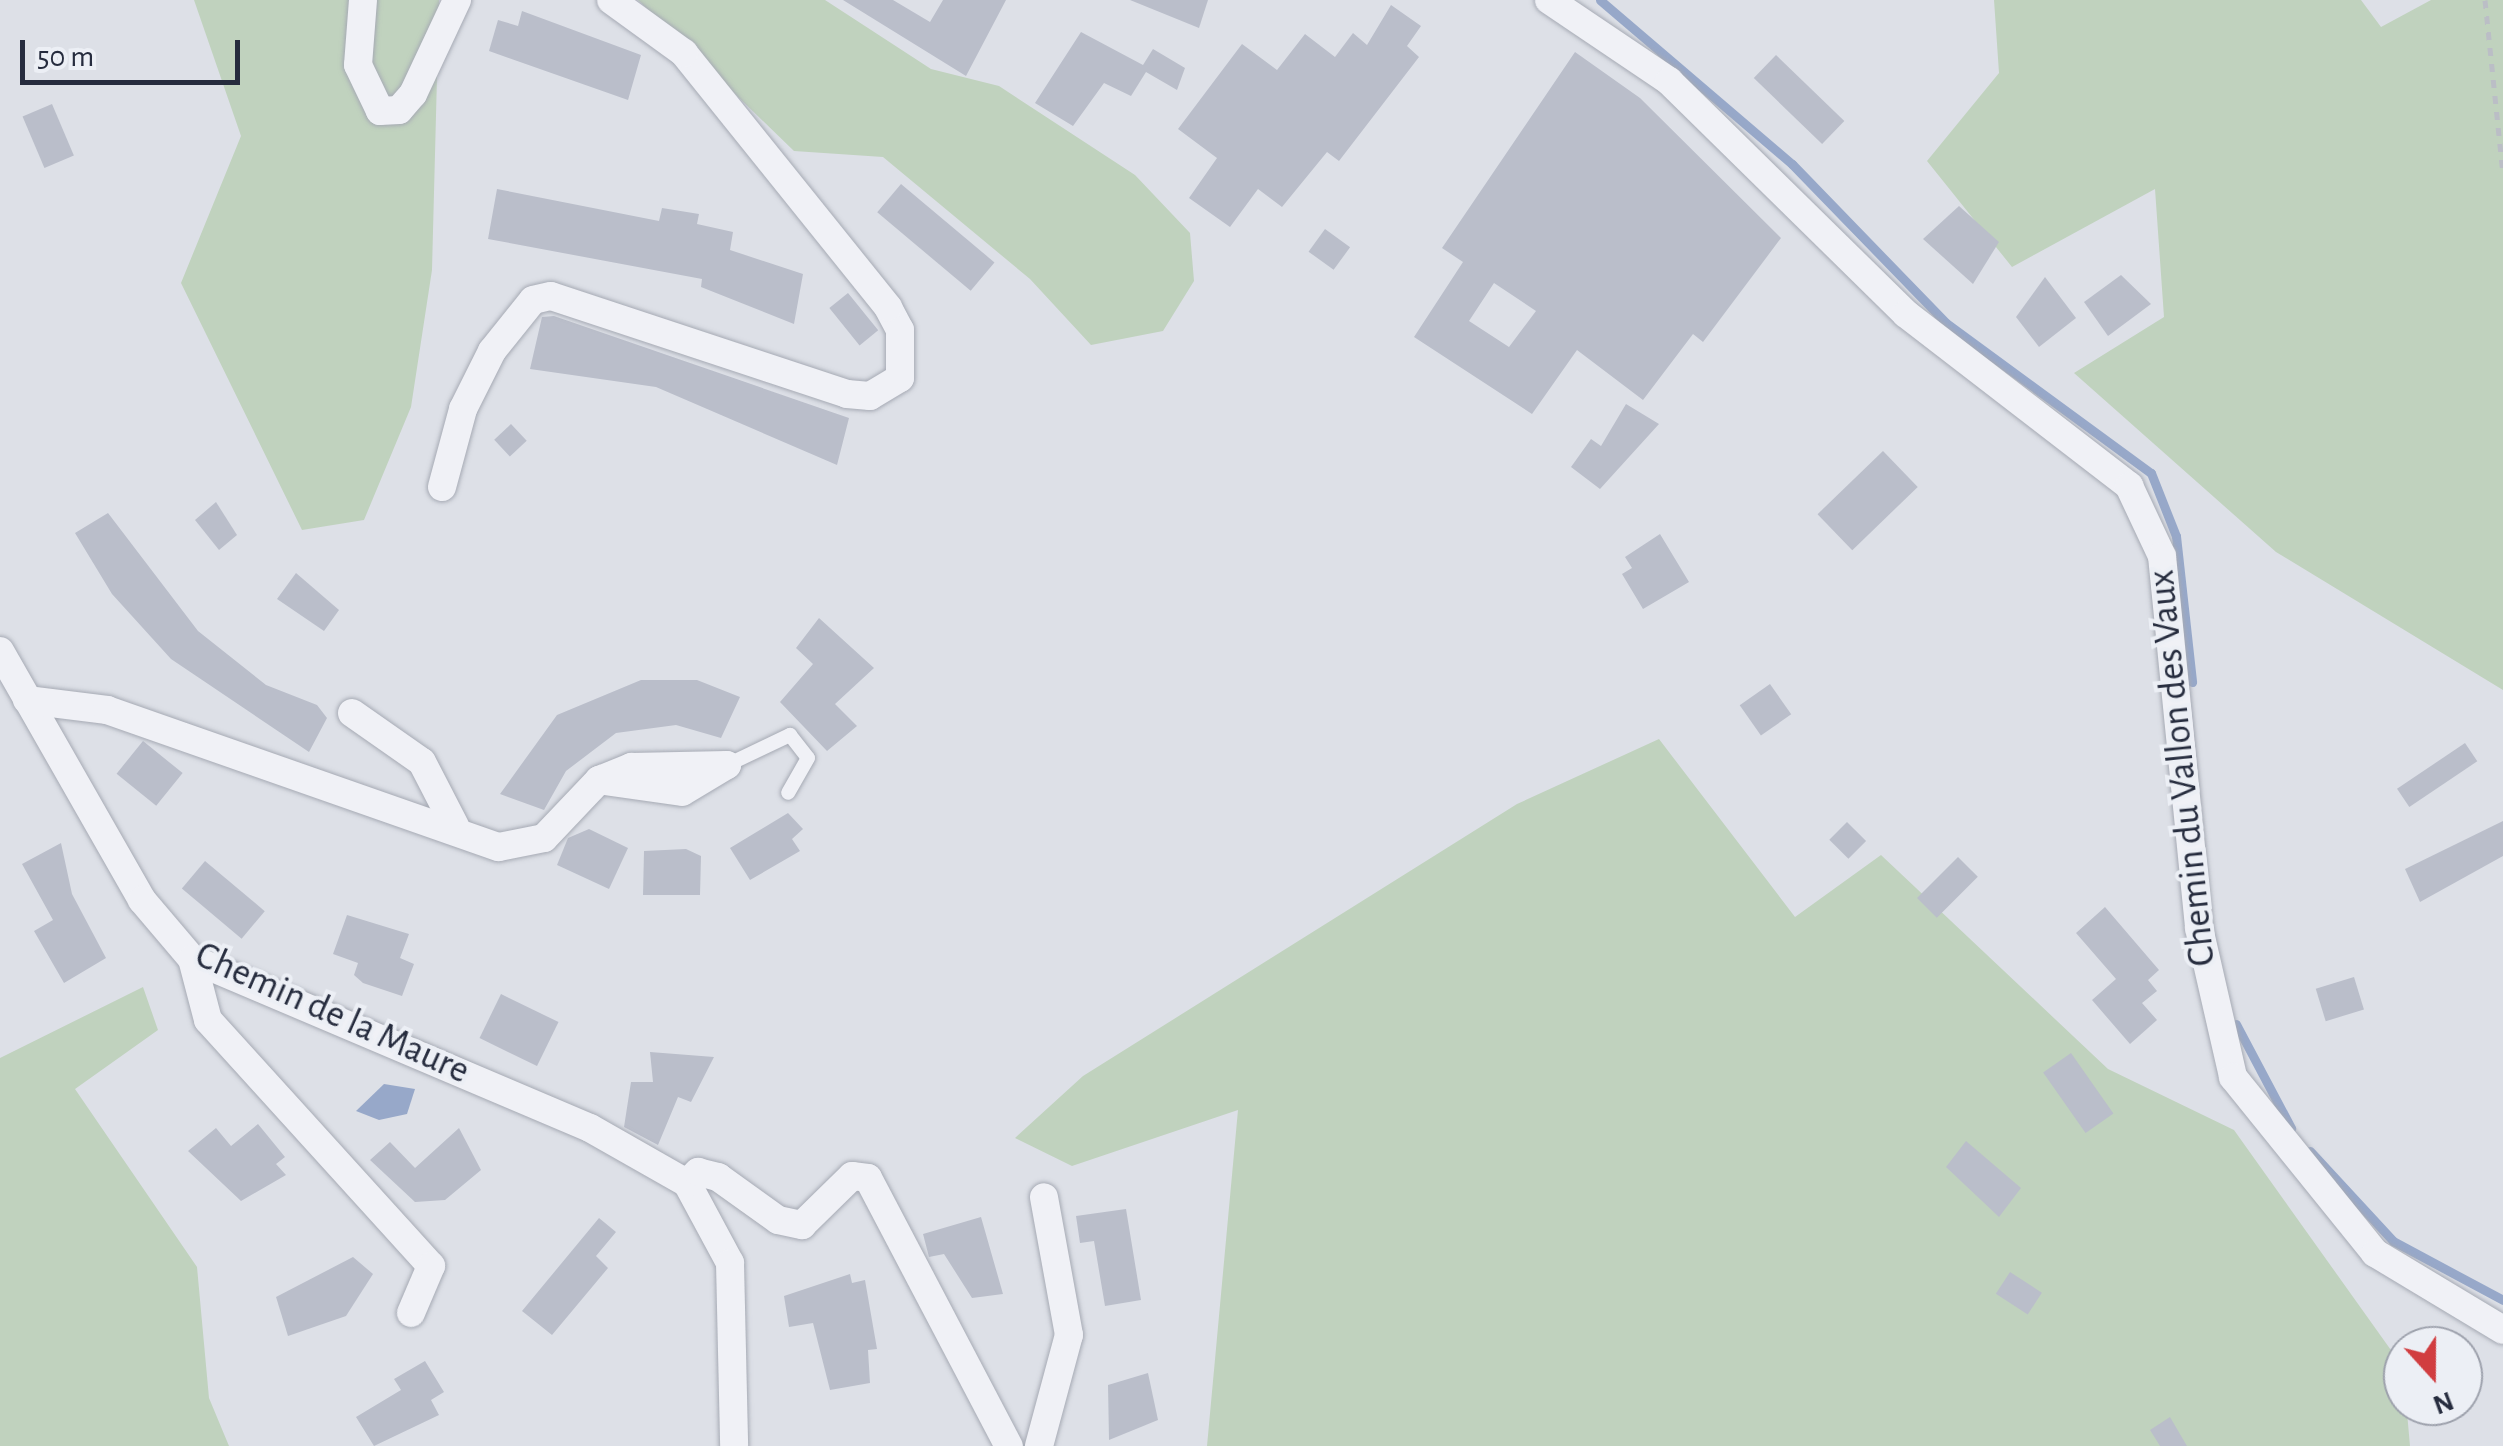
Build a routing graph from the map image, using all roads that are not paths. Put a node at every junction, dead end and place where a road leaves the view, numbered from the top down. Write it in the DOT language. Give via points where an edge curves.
graph roads {
  1 [pos="363,0"];
  2 [pos="457,0"];
  3 [pos="611,0"];
  4 [pos="1550,0"];
  5 [pos="442,488"];
  6 [pos="0,651"];
  7 [pos="26,700"];
  8 [pos="352,714"];
  9 [pos="728,765"];
  10 [pos="788,793"];
  11 [pos="455,826"];
  12 [pos="192,959"];
  13 [pos="687,1183"];
  14 [pos="1044,1197"];
  15 [pos="411,1313"];
  16 [pos="2503,1330"];
  17 [pos="734,1446"];
  18 [pos="1008,1446"];
  19 [pos="1039,1446"];
  1 -- 2 [label="street" via="358,65 380,111 399,110 413,94"];
  3 -- 5 [label="street" via="684,53 888,306 900,330 900,378 870,396 848,394 550,296 533,300 492,350 463,409"];
  4 -- 16 [label="street, Chemin du Vallon des Vaux" via="1668,81 1892,302 2130,486 2162,556 2198,928 2233,1076 2375,1253"];
  6 -- 7 [label="street, Chemin de la Maure"];
  7 -- 11 [label="street" via="108,710"];
  7 -- 12 [label="street, Chemin de la Maure" via="142,900"];
  8 -- 11 [label="street" via="422,762"];
  9 -- 10 [label="lane" via="790,735 808,758"];
  9 -- 11 [label="street" via="664,761 598,780 563,823 525,846 499,848"];
  12 -- 13 [label="street, Chemin de la Maure" via="590,1128"];
  12 -- 15 [label="street" via="208,1020 431,1266"];
  13 -- 17 [label="street" via="730,1263"];
  13 -- 18 [label="street, Chemin de la Maure" via="698,1172 718,1177 778,1220 802,1224 852,1176 868,1178"];
  14 -- 19 [label="street" via="1069,1335"];
}
